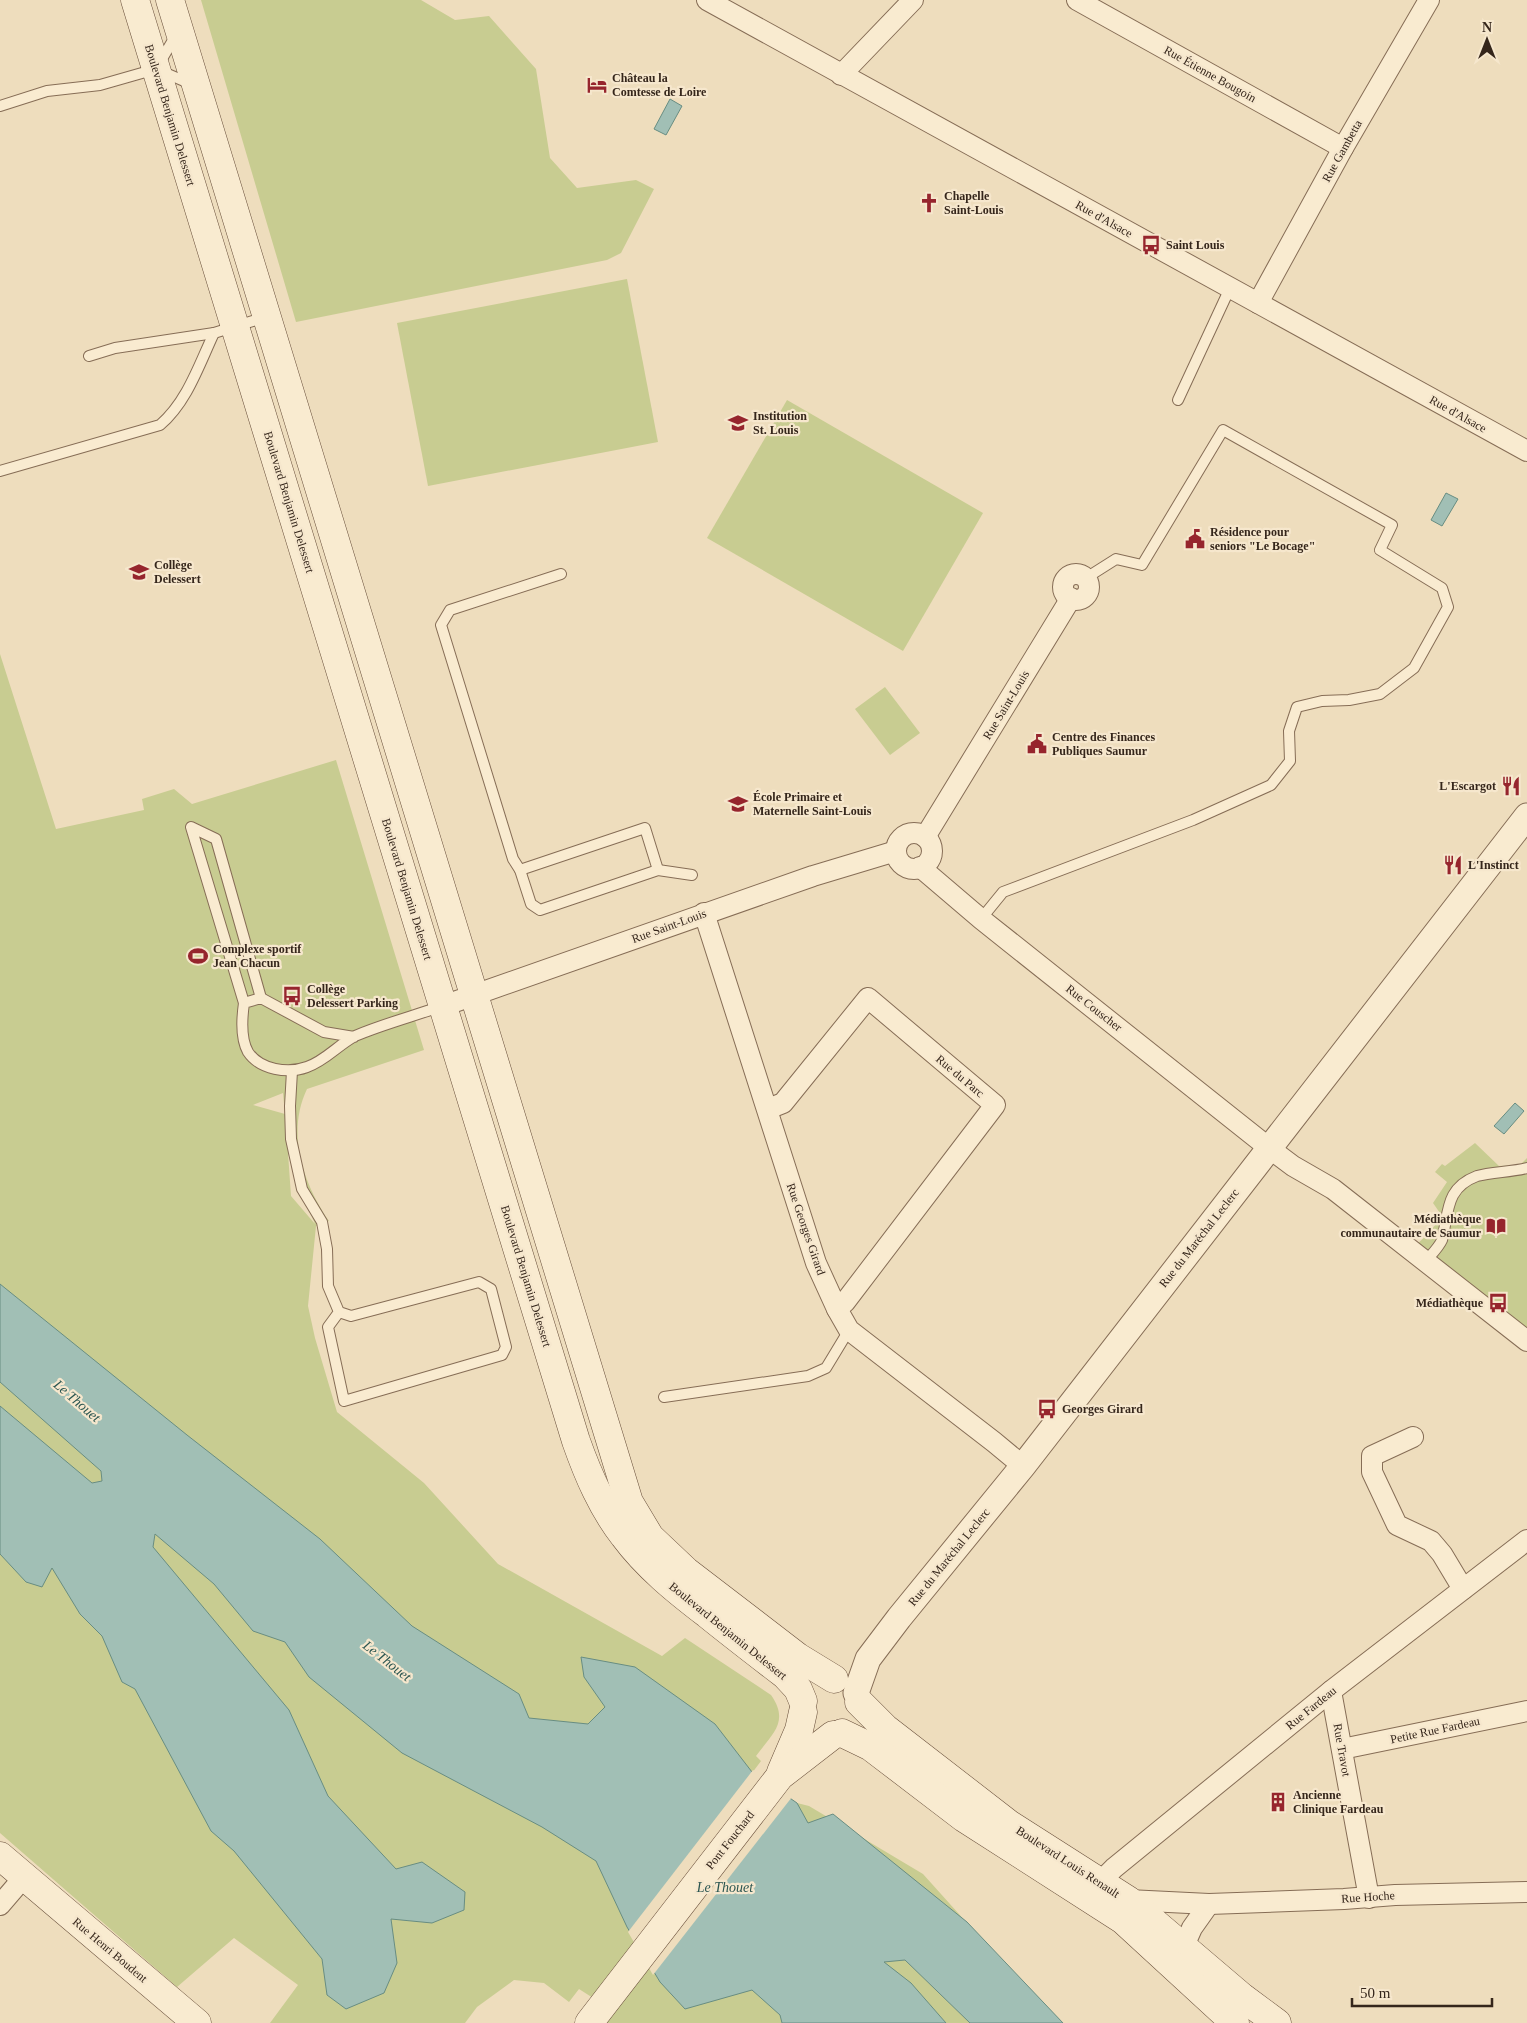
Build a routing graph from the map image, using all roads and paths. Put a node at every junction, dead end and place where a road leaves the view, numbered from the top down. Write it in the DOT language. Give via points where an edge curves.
graph roads {
  1 [pos="135,0"];
  2 [pos="170,0"];
  3 [pos="707,0"];
  4 [pos="914,0"];
  5 [pos="1077,0"];
  6 [pos="1429,0"];
  7 [pos="179,29"];
  8 [pos="156,69"];
  9 [pos="841,75"];
  10 [pos="196,86"];
  11 [pos="0,106"];
  12 [pos="1343,148"];
  13 [pos="1230,288"];
  14 [pos="1258,304"];
  15 [pos="267,316"];
  16 [pos="224,330"];
  17 [pos="90,356"];
  18 [pos="1178,400"];
  19 [pos="1527,451"];
  20 [pos="0,471"];
  21 [pos="561,574"];
  22 [pos="1086,578"];
  23 [pos="1527,816"];
  24 [pos="925,837"];
  25 [pos="896,851"];
  26 [pos="920,867"];
  27 [pos="520,870"];
  28 [pos="658,870"];
  29 [pos="692,875"];
  30 [pos="704,913"];
  31 [pos="981,919"];
  32 [pos="475,995"];
  33 [pos="261,998"];
  34 [pos="244,1002"];
  35 [pos="443,1006"];
  36 [pos="354,1037"];
  37 [pos="292,1071"];
  38 [pos="768,1109"];
  39 [pos="1270,1148"];
  40 [pos="1527,1168"];
  41 [pos="1426,1261"];
  42 [pos="836,1309"];
  43 [pos="339,1312"];
  44 [pos="849,1330"];
  45 [pos="1527,1341"];
  46 [pos="664,1397"];
  47 [pos="1413,1437"];
  48 [pos="1022,1466"];
  49 [pos="1527,1540"];
  50 [pos="1463,1589"];
  51 [pos="847,1688"];
  52 [pos="1331,1691"];
  53 [pos="804,1707"];
  54 [pos="1527,1711"];
  55 [pos="837,1734"];
  56 [pos="1342,1749"];
  57 [pos="780,1776"];
  58 [pos="0,1856"];
  59 [pos="24,1877"];
  60 [pos="1100,1882"];
  61 [pos="1527,1892"];
  62 [pos="1369,1898"];
  63 [pos="1128,1900"];
  64 [pos="1208,1904"];
  65 [pos="0,1905"];
  66 [pos="1184,1946"];
  67 [pos="197,2023"];
  68 [pos="589,2023"];
  69 [pos="1235,2023"];
  70 [pos="1276,2023"];
  1 -- 8 [label="main road, Boulevard Benjamin Delessert"];
  2 -- 7 [label="main road, Boulevard Benjamin Delessert"];
  3 -- 9 [label="street, Rue d'Alsace"];
  4 -- 9 [label="street"];
  5 -- 12 [label="street, Rue Étienne Bougoin"];
  6 -- 12 [label="street, Rue Gambetta"];
  7 -- 8 [label="lane"];
  7 -- 10 [label="main road, Boulevard Benjamin Delessert"];
  8 -- 10 [label="lane"];
  8 -- 11 [label="lane" via="100,85 47,91"];
  8 -- 16 [label="main road, Boulevard Benjamin Delessert"];
  9 -- 13 [label="street, Rue d'Alsace"];
  10 -- 15 [label="main road, Boulevard Benjamin Delessert"];
  12 -- 14 [label="street, Rue Gambetta"];
  13 -- 14 [label="street, Rue d'Alsace"];
  13 -- 18 [label="lane"];
  14 -- 19 [label="street, Rue d'Alsace"];
  15 -- 16 [label="lane"];
  15 -- 32 [label="main road, Boulevard Benjamin Delessert"];
  16 -- 17 [label="lane" via="115,348"];
  16 -- 20 [label="lane" via="182,400 160,425"];
  16 -- 35 [label="main road, Boulevard Benjamin Delessert"];
  21 -- 27 [label="lane" via="450,610 441,625 513,859"];
  22 -- 24 [label="street, Rue Saint-Louis" via="1074,574 1065,581 1064,589 1071,598"];
  22 -- 31 [label="lane, Rue Saint-Louis" via="1116,559 1142,565 1223,430 1392,526 1380,550 1442,588 1448,606 1414,668 1380,694 1297,707 1288,731 1290,761 1271,785 1193,820 1003,892"];
  23 -- 39 [label="street, Rue du Maréchal Leclerc"];
  24 -- 25 [label="street" via="917,833 906,834"];
  24 -- 26 [label="street" via="932,852 929,860"];
  25 -- 26 [label="street" via="898,860 905,867"];
  25 -- 30 [label="street, Rue Saint-Louis"];
  26 -- 31 [label="street, Rue Couscher"];
  27 -- 28 [label="lane" via="531,904 540,910"];
  27 -- 28 [label="lane" via="645,828"];
  28 -- 29 [label="lane"];
  30 -- 32 [label="street, Rue Saint-Louis"];
  30 -- 38 [label="street, Rue Georges Girard"];
  31 -- 39 [label="street, Rue Couscher"];
  32 -- 35 [label="street, Rue Saint-Louis"];
  32 -- 51 [label="main road, Boulevard Benjamin Delessert" via="629,1502 650,1537 667,1554 798,1657"];
  33 -- 34 [label="lane"];
  33 -- 34 [label="lane" via="216,838 191,827"];
  33 -- 36 [label="lane" via="324,1032"];
  34 -- 37 [label="lane" via="243,1034 248,1052 261,1064"];
  35 -- 36 [label="lane"];
  35 -- 53 [label="main road, Boulevard Benjamin Delessert" via="576,1441 601,1501 623,1536 646,1562 785,1676 798,1690"];
  36 -- 37 [label="lane" via="322,1060"];
  37 -- 43 [label="lane" via="291,1139 302,1189 322,1222 328,1286"];
  38 -- 42 [label="street, Rue Georges Girard" via="816,1263"];
  38 -- 42 [label="street, Rue du Parc" via="783,1103 868,998 995,1106 845,1302"];
  39 -- 41 [label="street, Rue Couscher" via="1293,1166 1333,1189"];
  39 -- 48 [label="street, Rue du Maréchal Leclerc"];
  40 -- 41 [label="lane" via="1479,1176 1464,1182 1452,1195 1441,1242"];
  41 -- 45 [label="street, Rue Couscher"];
  42 -- 44 [label="street, Rue Georges Girard"];
  43 -- 43 [label="lane" via="328,1327 344,1401 502,1355 506,1347 491,1289 479,1282 351,1316"];
  44 -- 46 [label="lane" via="826,1368 808,1376"];
  44 -- 48 [label="street, Rue Georges Girard"];
  47 -- 50 [label="street" via="1372,1456 1372,1472 1397,1526 1431,1541"];
  48 -- 51 [label="street, Rue du Maréchal Leclerc"];
  49 -- 50 [label="street, Rue Fardeau"];
  50 -- 52 [label="street, Rue Fardeau"];
  51 -- 53 [label="main road" via="824,1680 814,1684 807,1692"];
  51 -- 55 [label="main road" via="859,1711 850,1728"];
  51 -- 60 [label="main road, Boulevard Louis Renault" via="885,1728 1009,1824"];
  52 -- 56 [label="street, Rue Travot"];
  52 -- 60 [label="street, Rue Fardeau"];
  53 -- 55 [label="main road" via="807,1722 814,1729 823,1734"];
  53 -- 57 [label="main road, Pont Fouchard" via="799,1730"];
  54 -- 56 [label="street, Petite Rue Fardeau"];
  55 -- 57 [label="main road, Pont Fouchard"];
  55 -- 69 [label="main road, Boulevard Louis Renault" via="871,1747 964,1818 1123,1920"];
  56 -- 62 [label="street, Rue Travot"];
  57 -- 68 [label="main road, Pont Fouchard"];
  58 -- 59 [label="main road, Rue Henri Boudent"];
  59 -- 65 [label="street"];
  59 -- 67 [label="main road, Rue Henri Boudent"];
  60 -- 63 [label="main road, Boulevard Louis Renault"];
  61 -- 62 [label="street, Rue Hoche"];
  62 -- 64 [label="street, Rue Hoche"];
  63 -- 64 [label="street, Rue Hoche"];
  63 -- 66 [label="main road, Boulevard Louis Renault"];
  64 -- 66 [label="street"];
  66 -- 70 [label="main road, Boulevard Louis Renault"];
}
